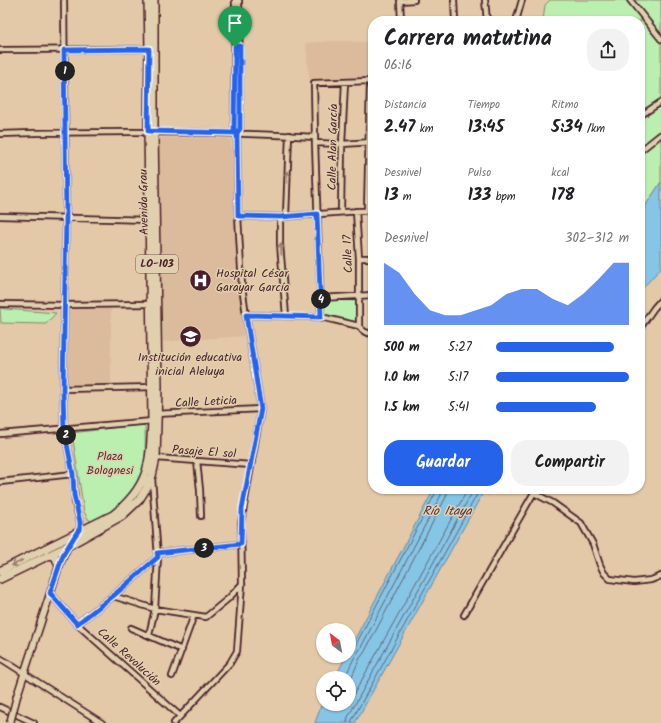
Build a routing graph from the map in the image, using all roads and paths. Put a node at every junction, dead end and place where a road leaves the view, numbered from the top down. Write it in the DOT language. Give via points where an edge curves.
graph roads {
  1 [pos="64,0"];
  2 [pos="148,0"];
  3 [pos="154,0"];
  4 [pos="235,0"];
  5 [pos="239,0"];
  6 [pos="400,0"];
  7 [pos="414,0"];
  8 [pos="454,0"];
  9 [pos="485,0"];
  10 [pos="522,0"];
  11 [pos="630,0"];
  12 [pos="401,16"];
  13 [pos="455,16"];
  14 [pos="487,16"];
  15 [pos="517,16"];
  16 [pos="643,16"];
  17 [pos="645,19"];
  18 [pos="661,39"];
  19 [pos="237,47"];
  20 [pos="152,49"];
  21 [pos="0,50"];
  22 [pos="64,50"];
  23 [pos="368,81"];
  24 [pos="345,82"];
  25 [pos="661,102"];
  26 [pos="645,113"];
  27 [pos="151,131"];
  28 [pos="66,132"];
  29 [pos="237,133"];
  30 [pos="0,134"];
  31 [pos="289,135"];
  32 [pos="660,136"];
  33 [pos="315,137"];
  34 [pos="368,142"];
  35 [pos="315,143"];
  36 [pos="342,144"];
  37 [pos="645,147"];
  38 [pos="368,193"];
  39 [pos="367,210"];
  40 [pos="341,212"];
  41 [pos="356,212"];
  42 [pos="317,214"];
  43 [pos="0,216"];
  44 [pos="238,216"];
  45 [pos="286,216"];
  46 [pos="66,217"];
  47 [pos="280,217"];
  48 [pos="153,220"];
  49 [pos="359,258"];
  50 [pos="368,258"];
  51 [pos="359,295"];
  52 [pos="368,295"];
  53 [pos="321,298"];
  54 [pos="661,300"];
  55 [pos="0,304"];
  56 [pos="154,304"];
  57 [pos="65,305"];
  58 [pos="246,315"];
  59 [pos="286,316"];
  60 [pos="321,317"];
  61 [pos="645,321"];
  62 [pos="359,326"];
  63 [pos="368,333"];
  64 [pos="155,387"];
  65 [pos="63,390"];
  66 [pos="261,409"];
  67 [pos="154,418"];
  68 [pos="64,429"];
  69 [pos="0,434"];
  70 [pos="156,458"];
  71 [pos="197,461"];
  72 [pos="251,465"];
  73 [pos="73,474"];
  74 [pos="152,476"];
  75 [pos="0,482"];
  76 [pos="533,494"];
  77 [pos="540,494"];
  78 [pos="201,516"];
  79 [pos="76,534"];
  80 [pos="241,544"];
  81 [pos="68,546"];
  82 [pos="48,555"];
  83 [pos="157,555"];
  84 [pos="59,566"];
  85 [pos="0,571"];
  86 [pos="661,576"];
  87 [pos="0,579"];
  88 [pos="242,584"];
  89 [pos="50,593"];
  90 [pos="113,596"];
  91 [pos="155,609"];
  92 [pos="194,615"];
  93 [pos="464,615"];
  94 [pos="77,624"];
  95 [pos="131,628"];
  96 [pos="148,636"];
  97 [pos="182,650"];
  98 [pos="0,658"];
  99 [pos="24,674"];
  100 [pos="172,676"];
  101 [pos="0,707"];
  102 [pos="180,716"];
  103 [pos="10,723"];
  104 [pos="34,723"];
  105 [pos="102,723"];
  106 [pos="174,723"];
  1 -- 22 [label="street"];
  2 -- 20 [label="main road, Avenida Grau / LO-103"];
  3 -- 20 [label="main road, Avenida Grau / LO-103"];
  4 -- 19 [label="street"];
  5 -- 19 [label="street"];
  6 -- 7 [label="street"];
  6 -- 12 [label="street"];
  8 -- 13 [label="street"];
  9 -- 14 [label="street"];
  10 -- 15 [label="street"];
  11 -- 16 [label="street"];
  17 -- 18 [label="street"];
  19 -- 29 [label="street" via="234,129"];
  20 -- 22 [label="street"];
  20 -- 27 [label="main road, Avenida Grau / LO-103"];
  21 -- 22 [label="street"];
  22 -- 28 [label="street"];
  23 -- 24 [label="street"];
  24 -- 33 [label="street" via="314,83"];
  24 -- 36 [label="street, Calle Alan García"];
  25 -- 26 [label="street"];
  27 -- 28 [label="street"];
  27 -- 29 [label="street"];
  27 -- 48 [label="main road, Avenida Grau / LO-103"];
  28 -- 30 [label="street"];
  28 -- 46 [label="street"];
  29 -- 31 [label="street"];
  29 -- 44 [label="street"];
  31 -- 33 [label="street"];
  45 -- 31 [label="street, one-way"];
  32 -- 37 [label="street"];
  33 -- 35 [label="street"];
  34 -- 36 [label="street"];
  35 -- 36 [label="street"];
  35 -- 42 [label="street"];
  36 -- 40 [label="street, Calle Alan García"];
  38 -- 39 [label="street"];
  39 -- 41 [label="street"];
  40 -- 41 [label="street"];
  40 -- 42 [label="street"];
  41 -- 49 [label="street, Calle 17"];
  42 -- 45 [label="street"];
  42 -- 53 [label="street"];
  43 -- 46 [label="street"];
  44 -- 47 [label="street"];
  44 -- 58 [label="street"];
  45 -- 47 [label="street"];
  46 -- 48 [label="street"];
  46 -- 57 [label="street"];
  59 -- 47 [label="street, one-way"];
  48 -- 56 [label="main road, Avenida Grau / LO-103"];
  49 -- 50 [label="street"];
  49 -- 51 [label="street, Calle 17"];
  51 -- 52 [label="street"];
  51 -- 53 [label="street"];
  51 -- 62 [label="street, Calle 17"];
  53 -- 60 [label="street"];
  54 -- 61 [label="street"];
  55 -- 57 [label="street"];
  56 -- 57 [label="street"];
  56 -- 64 [label="main road, Avenida Grau / LO-103"];
  57 -- 65 [label="street"];
  58 -- 59 [label="street"];
  58 -- 66 [label="street"];
  59 -- 60 [label="street"];
  60 -- 62 [label="street"];
  62 -- 63 [label="street"];
  64 -- 65 [label="street"];
  64 -- 67 [label="main road, Avenida Grau / LO-103"];
  65 -- 68 [label="street"];
  66 -- 67 [label="street, Calle Leticia"];
  66 -- 72 [label="street"];
  67 -- 68 [label="street, Calle Leticia"];
  67 -- 70 [label="main road, Avenida Grau / LO-103"];
  67 -- 79 [label="main road, LO-103" via="148,469 142,483 124,506 113,515"];
  68 -- 69 [label="street, Calle Leticia"];
  68 -- 73 [label="street"];
  70 -- 71 [label="street, Pasaje El sol"];
  70 -- 74 [label="main road, Avenida Grau / LO-103"];
  71 -- 72 [label="street, Pasaje El sol"];
  71 -- 78 [label="street"];
  72 -- 80 [label="street" via="242,509"];
  73 -- 75 [label="street"];
  73 -- 79 [label="street" via="74,495 80,522"];
  74 -- 81 [label="main road, Avenida Grau / LO-103" via="139,500 122,516"];
  74 -- 83 [label="street, Avenida Grau"];
  76 -- 93 [label="street"];
  77 -- 86 [label="street" via="581,523 593,544 604,573 610,579 634,582"];
  79 -- 81 [label="street"];
  79 -- 85 [label="main road, LO-103, one-way"];
  80 -- 83 [label="street"];
  80 -- 88 [label="street"];
  81 -- 82 [label="main road, LO-103"];
  81 -- 84 [label="main road"];
  82 -- 84 [label="main road" via="55,556"];
  82 -- 87 [label="main road, LO-103"];
  83 -- 90 [label="street"];
  83 -- 91 [label="street, Avenida Grau"];
  84 -- 89 [label="main road"];
  88 -- 92 [label="street" via="209,616"];
  88 -- 102 [label="street" via="237,651 220,674"];
  89 -- 94 [label="street, Calle Revolución"];
  89 -- 99 [label="main road"];
  90 -- 91 [label="street"];
  90 -- 94 [label="street"];
  91 -- 92 [label="street"];
  91 -- 96 [label="street, Avenida Grau"];
  92 -- 97 [label="street"];
  94 -- 102 [label="street, Calle Revolución"];
  95 -- 96 [label="street"];
  96 -- 97 [label="street"];
  97 -- 100 [label="street"];
  98 -- 99 [label="street"];
  99 -- 103 [label="main road, bridge"];
  99 -- 105 [label="street"];
  101 -- 104 [label="street"];
  102 -- 106 [label="street"];
}
